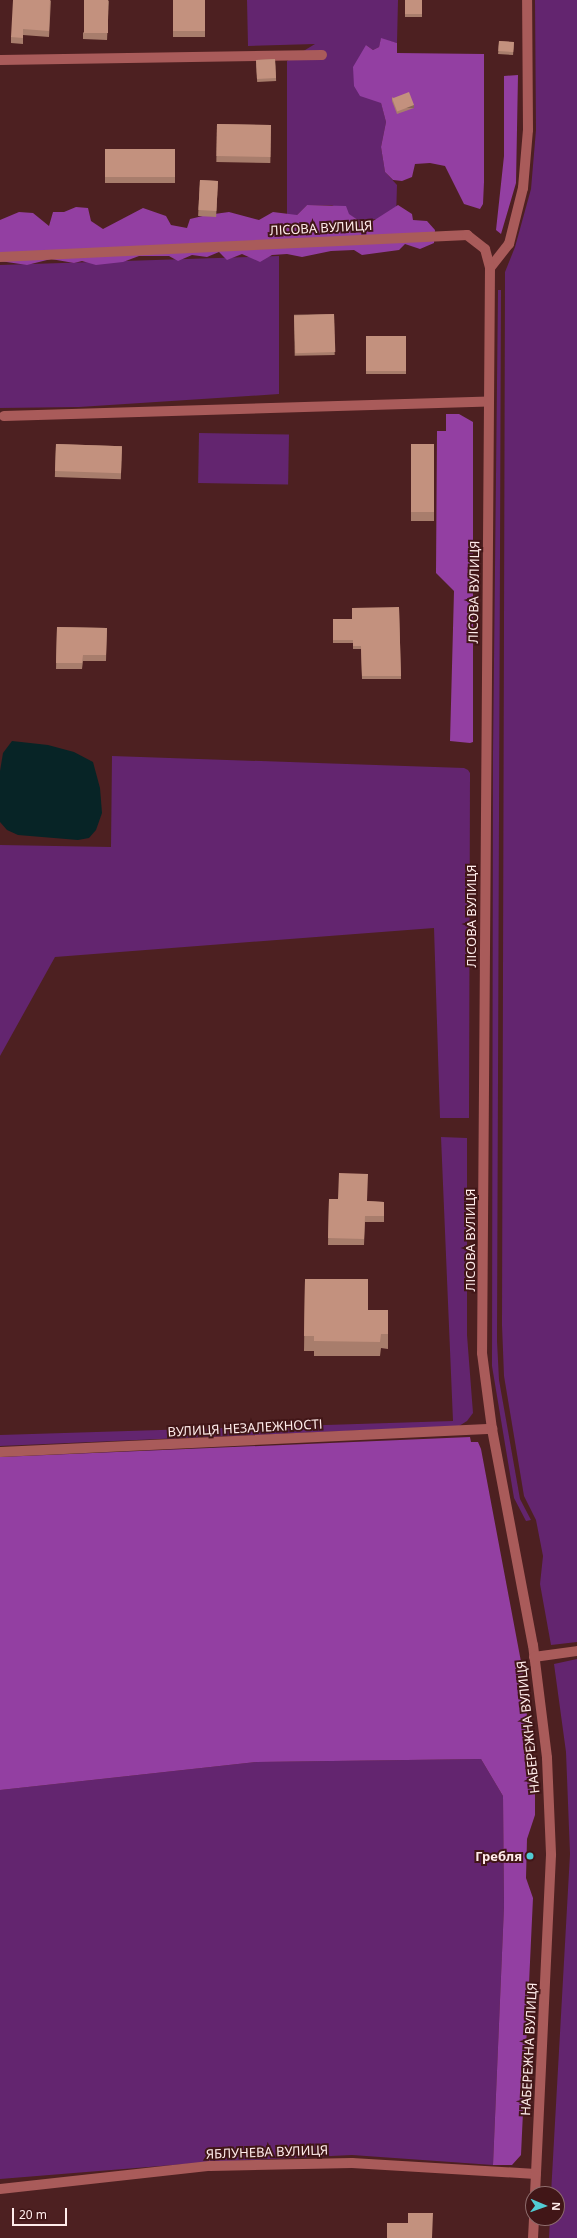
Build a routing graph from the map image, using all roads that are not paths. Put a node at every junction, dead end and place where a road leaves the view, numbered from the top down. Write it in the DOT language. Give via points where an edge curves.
graph roads {
  1 [pos="528,0"];
  2 [pos="322,55"];
  3 [pos="0,60"];
  4 [pos="0,257"];
  5 [pos="490,268"];
  6 [pos="489,402"];
  7 [pos="4,416"];
  8 [pos="492,1429"];
  9 [pos="0,1452"];
  10 [pos="577,1651"];
  11 [pos="534,1657"];
  12 [pos="536,2174"];
  13 [pos="535,2186"];
  14 [pos="0,2189"];
  15 [pos="533,2226"];
  16 [pos="532,2238"];
  1 -- 5 [label="street" via="528,130 523,188 509,244"];
  2 -- 3 [label="street"];
  4 -- 5 [label="street, ЛІСОВА ВУЛИЦЯ" via="467,235 485,249"];
  5 -- 6 [label="street, ЛІСОВА ВУЛИЦЯ"];
  6 -- 7 [label="street"];
  6 -- 8 [label="street, ЛІСОВА ВУЛИЦЯ" via="482,1353"];
  8 -- 9 [label="street, ВУЛИЦЯ НЕЗАЛЕЖНОСТІ"];
  8 -- 11 [label="street, НАБЕРЕЖНА ВУЛИЦЯ"];
  10 -- 11 [label="street"];
  11 -- 12 [label="street, НАБЕРЕЖНА ВУЛИЦЯ" via="547,1758 551,1855"];
  12 -- 13 [label="street, НАБЕРЕЖНА ВУЛИЦЯ"];
  12 -- 14 [label="street, ЯБЛУНЕВА ВУЛИЦЯ" via="352,2163 210,2166"];
  15 -- 16 [label="street"];
}
